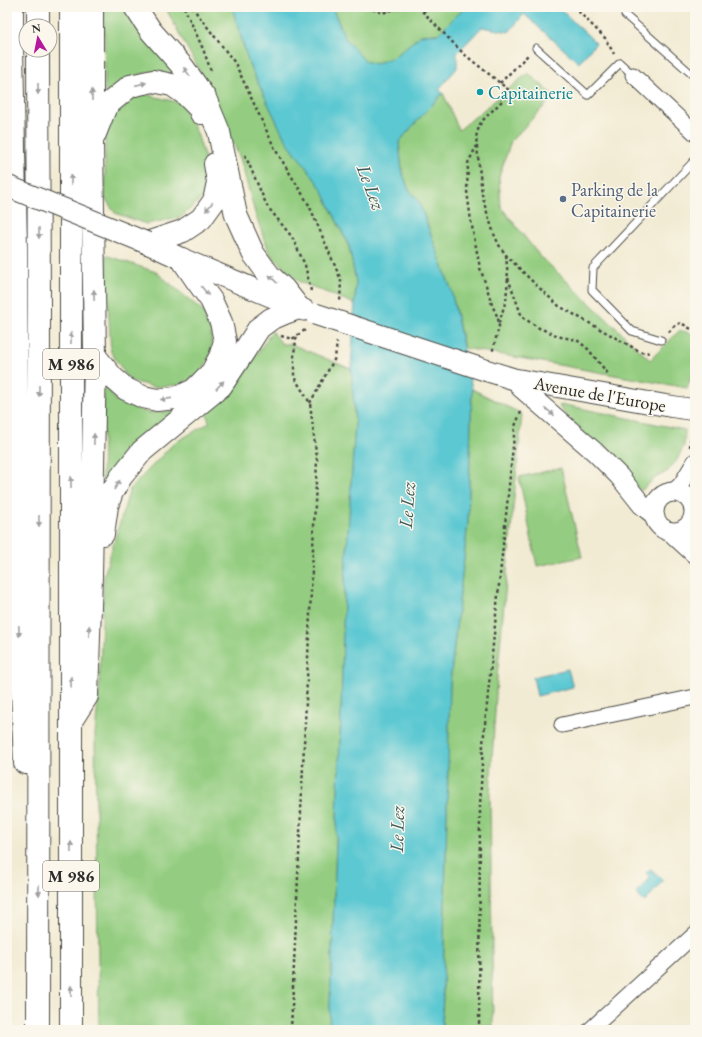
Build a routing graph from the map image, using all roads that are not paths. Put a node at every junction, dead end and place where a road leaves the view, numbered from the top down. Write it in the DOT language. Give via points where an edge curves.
graph roads {
  1 [pos="12,7"];
  2 [pos="38,7"];
  3 [pos="70,7"];
  4 [pos="92,7"];
  5 [pos="135,7"];
  6 [pos="625,15"];
  7 [pos="38,18"];
  8 [pos="10,42"];
  9 [pos="536,48"];
  10 [pos="38,58"];
  11 [pos="633,75"];
  12 [pos="695,77"];
  13 [pos="695,133"];
  14 [pos="92,142"];
  15 [pos="695,160"];
  16 [pos="7,186"];
  17 [pos="147,242"];
  18 [pos="12,257"];
  19 [pos="182,259"];
  20 [pos="307,311"];
  21 [pos="661,340"];
  22 [pos="95,356"];
  23 [pos="517,383"];
  24 [pos="695,410"];
  25 [pos="7,427"];
  26 [pos="16,447"];
  27 [pos="695,461"];
  28 [pos="672,492"];
  29 [pos="694,512"];
  30 [pos="653,514"];
  31 [pos="671,532"];
  32 [pos="695,554"];
  33 [pos="91,576"];
  34 [pos="18,592"];
  35 [pos="7,614"];
  36 [pos="695,697"];
  37 [pos="71,721"];
  38 [pos="562,725"];
  39 [pos="39,795"];
  40 [pos="695,934"];
  41 [pos="38,1030"];
  42 [pos="71,1030"];
  43 [pos="590,1030"];
  1 -- 8 [label="main road, M 986"];
  2 -- 7 [label="main road"];
  37 -- 3 [label="main road, M 986, one-way"];
  14 -- 4 [label="main road, M 986, one-way"];
  20 -- 5 [label="main road, one-way" via="269,275 252,253 236,215 220,132 205,98"];
  6 -- 12 [label="lane"];
  8 -- 18 [label="main road, M 986"];
  9 -- 11 [label="lane" via="588,95 620,63"];
  10 -- 39 [label="main road, M 986, one-way"];
  11 -- 13 [label="street"];
  14 -- 17 [label="main road, M 986, one-way" via="106,106 130,86 153,81 172,85 200,109 210,138 218,182 214,202 201,219 183,231"];
  22 -- 14 [label="main road, M 986, one-way"];
  15 -- 21 [label="lane" via="593,268 592,290 632,331"];
  16 -- 17 [label="main road, Avenue de l'Europe, bridge"];
  17 -- 19 [label="main road, Avenue de l'Europe"];
  18 -- 26 [label="main road, M 986"];
  19 -- 20 [label="main road, Avenue de l'Europe"];
  19 -- 22 [label="main road, M 986, one-way" via="211,300 221,322 225,341 212,372 194,390 176,398 157,400 126,389"];
  20 -- 23 [label="main road, Avenue de l'Europe, bridge" via="490,364"];
  33 -- 20 [label="main road, one-way" via="101,546 107,506 112,492 142,451 221,386 258,328 284,313"];
  33 -- 22 [label="main road, M 986, one-way"];
  23 -- 24 [label="main road, Avenue de l'Europe, bridge"];
  23 -- 30 [label="street, one-way" via="595,452"];
  25 -- 26 [label="main road, M 986"];
  26 -- 34 [label="main road, M 986"];
  27 -- 28 [label="street" via="681,484"];
  28 -- 29 [label="street" via="683,494"];
  28 -- 30 [label="street" via="660,496"];
  29 -- 31 [label="street" via="687,528"];
  30 -- 31 [label="street" via="659,526"];
  31 -- 32 [label="street"];
  37 -- 33 [label="main road, M 986, one-way" via="87,696"];
  34 -- 35 [label="street"];
  34 -- 39 [label="main road, M 986, one-way" via="25,768"];
  36 -- 38 [label="street"];
  42 -- 37 [label="main road, M 986, one-way"];
  39 -- 41 [label="main road, M 986, one-way"];
  40 -- 43 [label="street"];
}
